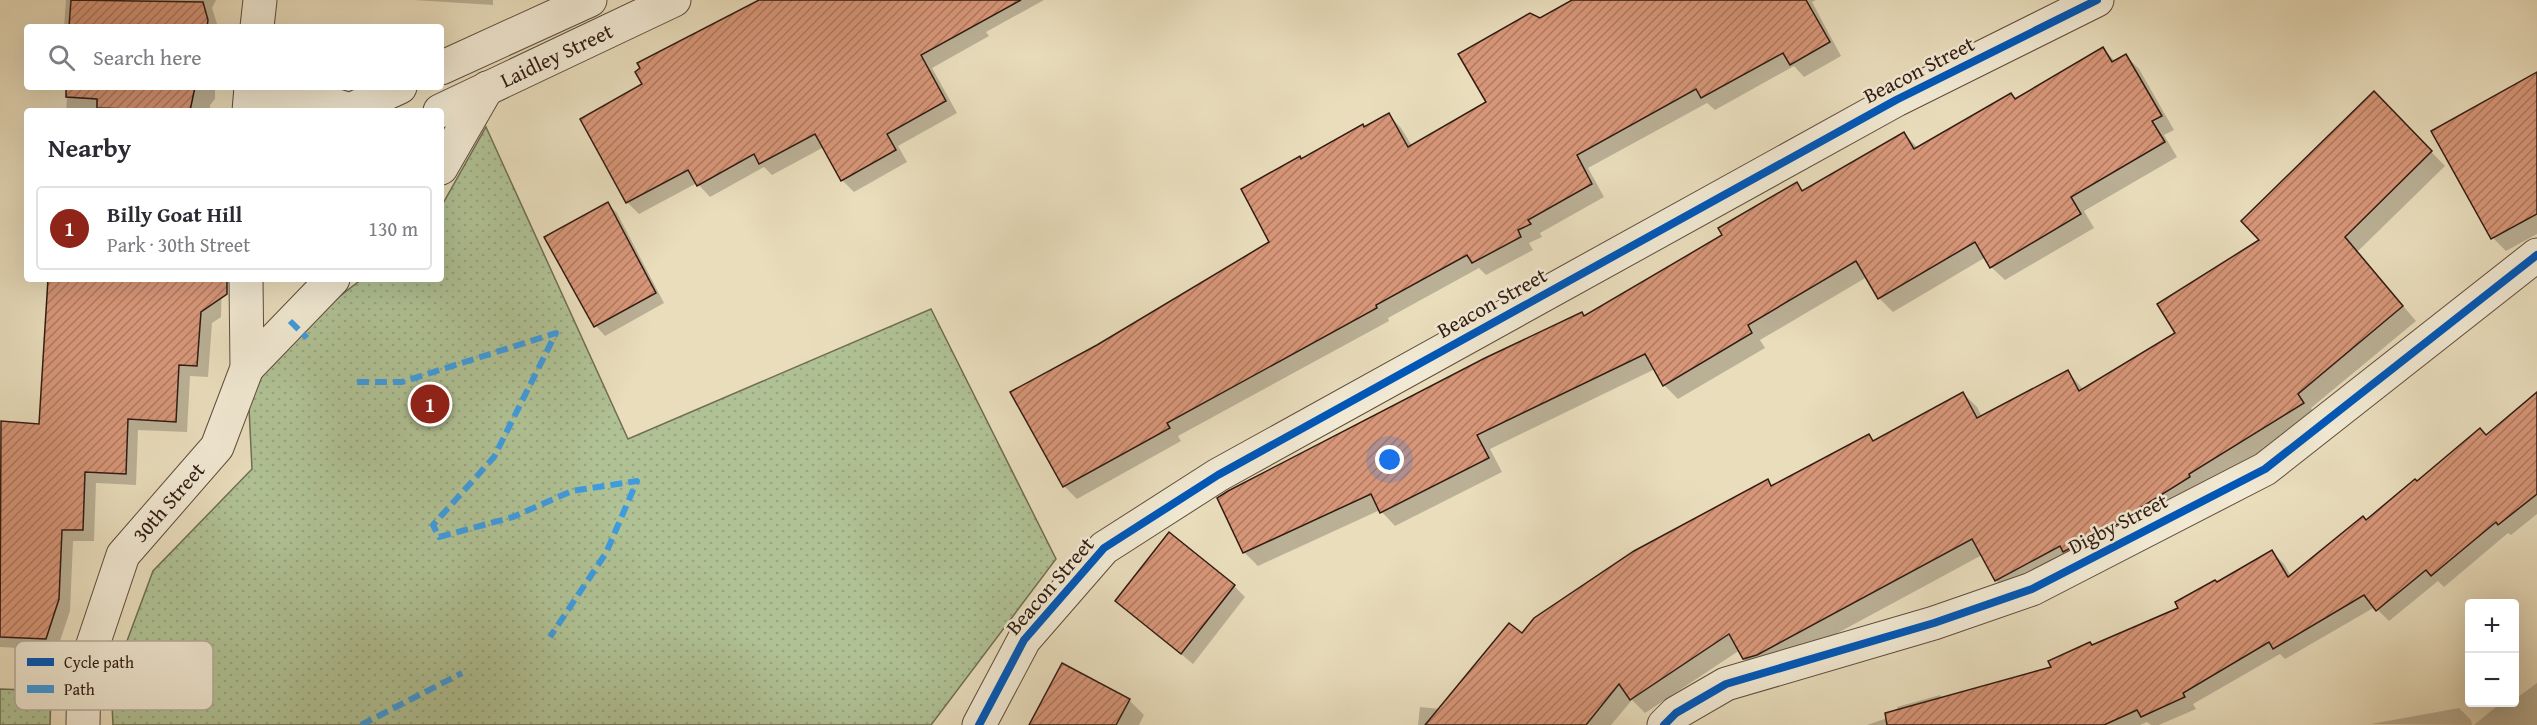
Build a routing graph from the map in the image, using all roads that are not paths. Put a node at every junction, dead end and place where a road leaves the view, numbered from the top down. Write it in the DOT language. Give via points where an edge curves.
graph roads {
  1 [pos="260,0"];
  2 [pos="590,0"];
  3 [pos="674,0"];
  4 [pos="2097,0"];
  5 [pos="257,24"];
  6 [pos="444,67"];
  7 [pos="487,88"];
  8 [pos="251,90"];
  9 [pos="393,90"];
  10 [pos="249,108"];
  11 [pos="267,108"];
  12 [pos="344,108"];
  13 [pos="354,108"];
  14 [pos="444,109"];
  15 [pos="444,163"];
  16 [pos="2537,255"];
  17 [pos="246,282"];
  18 [pos="330,282"];
  19 [pos="247,368"];
  20 [pos="94,641"];
  21 [pos="83,710"];
  22 [pos="83,725"];
  23 [pos="979,725"];
  24 [pos="1664,725"];
  1 -- 5 [label="street"];
  2 -- 6 [label="street, Laidley Street"];
  3 -- 7 [label="street, Laidley Street"];
  4 -- 23 [label="street, Beacon Street" via="1896,100 1228,469 1104,548 1024,640"];
  7 -- 14 [label="street, Laidley Street"];
  7 -- 15 [label="street"];
  8 -- 10 [label="street"];
  9 -- 13 [label="street"];
  11 -- 12 [label="street" via="296,93"];
  16 -- 24 [label="street, Digby Street" via="2265,469 2032,589 1934,623 1726,684 1676,713"];
  17 -- 19 [label="street, 30th Street"];
  18 -- 19 [label="street"];
  19 -- 20 [label="street, 30th Street" via="217,447 123,555"];
  21 -- 22 [label="street, 30th Street"];
}
